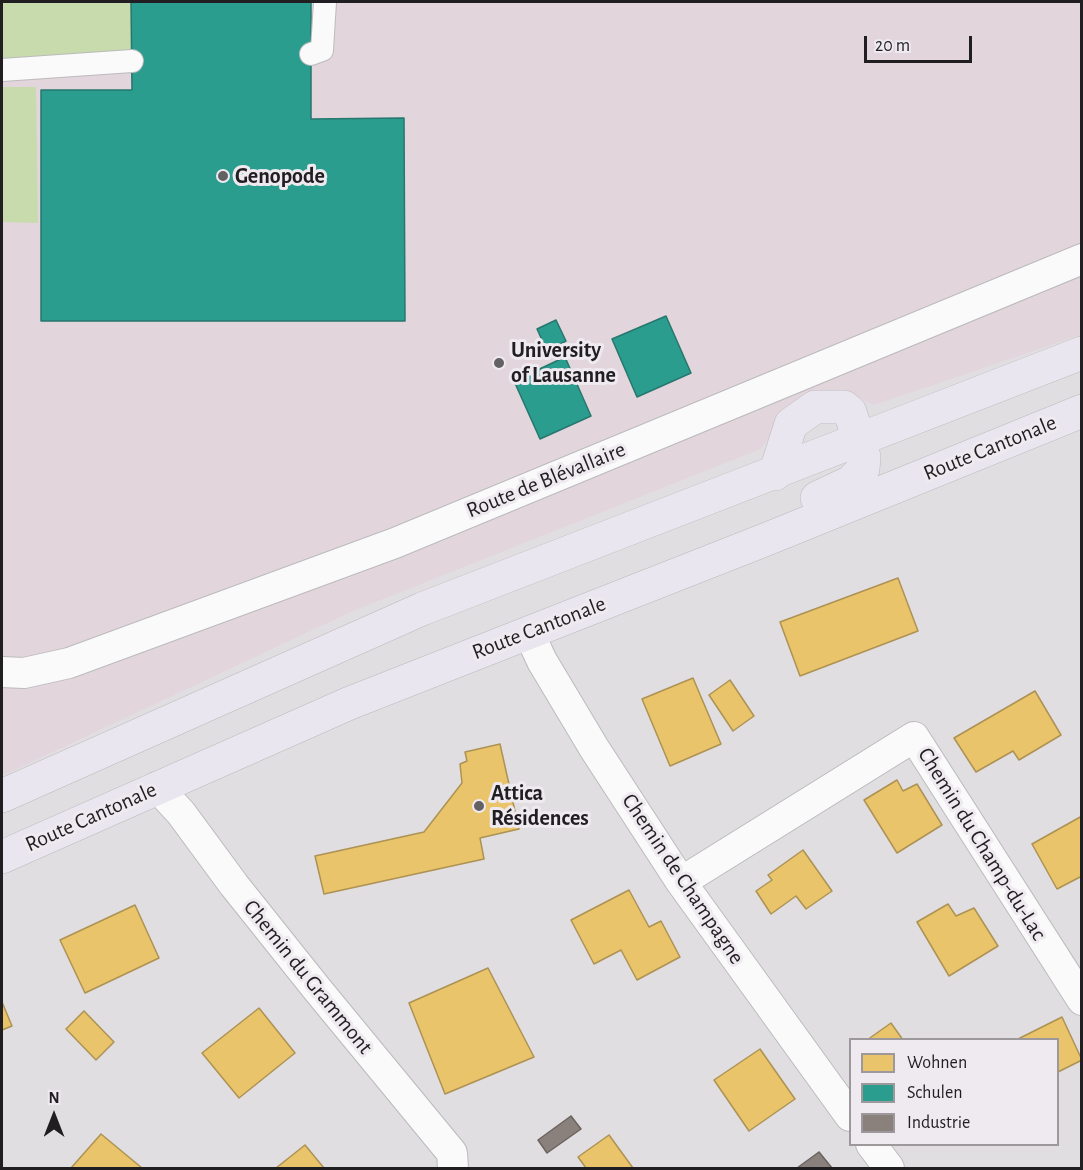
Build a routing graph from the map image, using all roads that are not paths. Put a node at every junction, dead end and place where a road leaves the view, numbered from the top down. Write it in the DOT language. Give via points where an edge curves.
graph roads {
  1 [pos="325,2"];
  2 [pos="312,54"];
  3 [pos="132,61"];
  4 [pos="2,70"];
  5 [pos="1082,259"];
  6 [pos="1082,353"];
  7 [pos="1082,411"];
  8 [pos="859,440"];
  9 [pos="775,474"];
  10 [pos="691,569"];
  11 [pos="529,633"];
  12 [pos="2,672"];
  13 [pos="157,787"];
  14 [pos="2,796"];
  15 [pos="2,857"];
  16 [pos="681,882"];
  17 [pos="1082,1000"];
  18 [pos="849,1115"];
  19 [pos="872,1146"];
  20 [pos="453,1168"];
  21 [pos="889,1168"];
  1 -- 2 [label="street" via="322,50"];
  3 -- 4 [label="street"];
  5 -- 12 [label="street, Route de Blévallaire" via="395,543 69,663 24,673"];
  6 -- 8 [label="main road"];
  7 -- 10 [label="main road, Route Cantonale"];
  8 -- 9 [label="main road"];
  8 -- 9 [label="main road" via="850,412 844,407 815,407 790,424"];
  8 -- 10 [label="main road" via="863,469 851,482 750,527"];
  9 -- 14 [label="main road" via="422,609"];
  10 -- 11 [label="main road, Route Cantonale"];
  11 -- 13 [label="main road, Route Cantonale" via="361,699"];
  11 -- 16 [label="street, Chemin de Champagne" via="594,748"];
  13 -- 15 [label="main road, Route Cantonale"];
  13 -- 20 [label="street, Chemin du Grammont" via="452,1153"];
  16 -- 17 [label="street, Chemin du Champ-du-Lac" via="914,737"];
  16 -- 18 [label="street, Chemin de Champagne"];
  19 -- 21 [label="street"];
}
